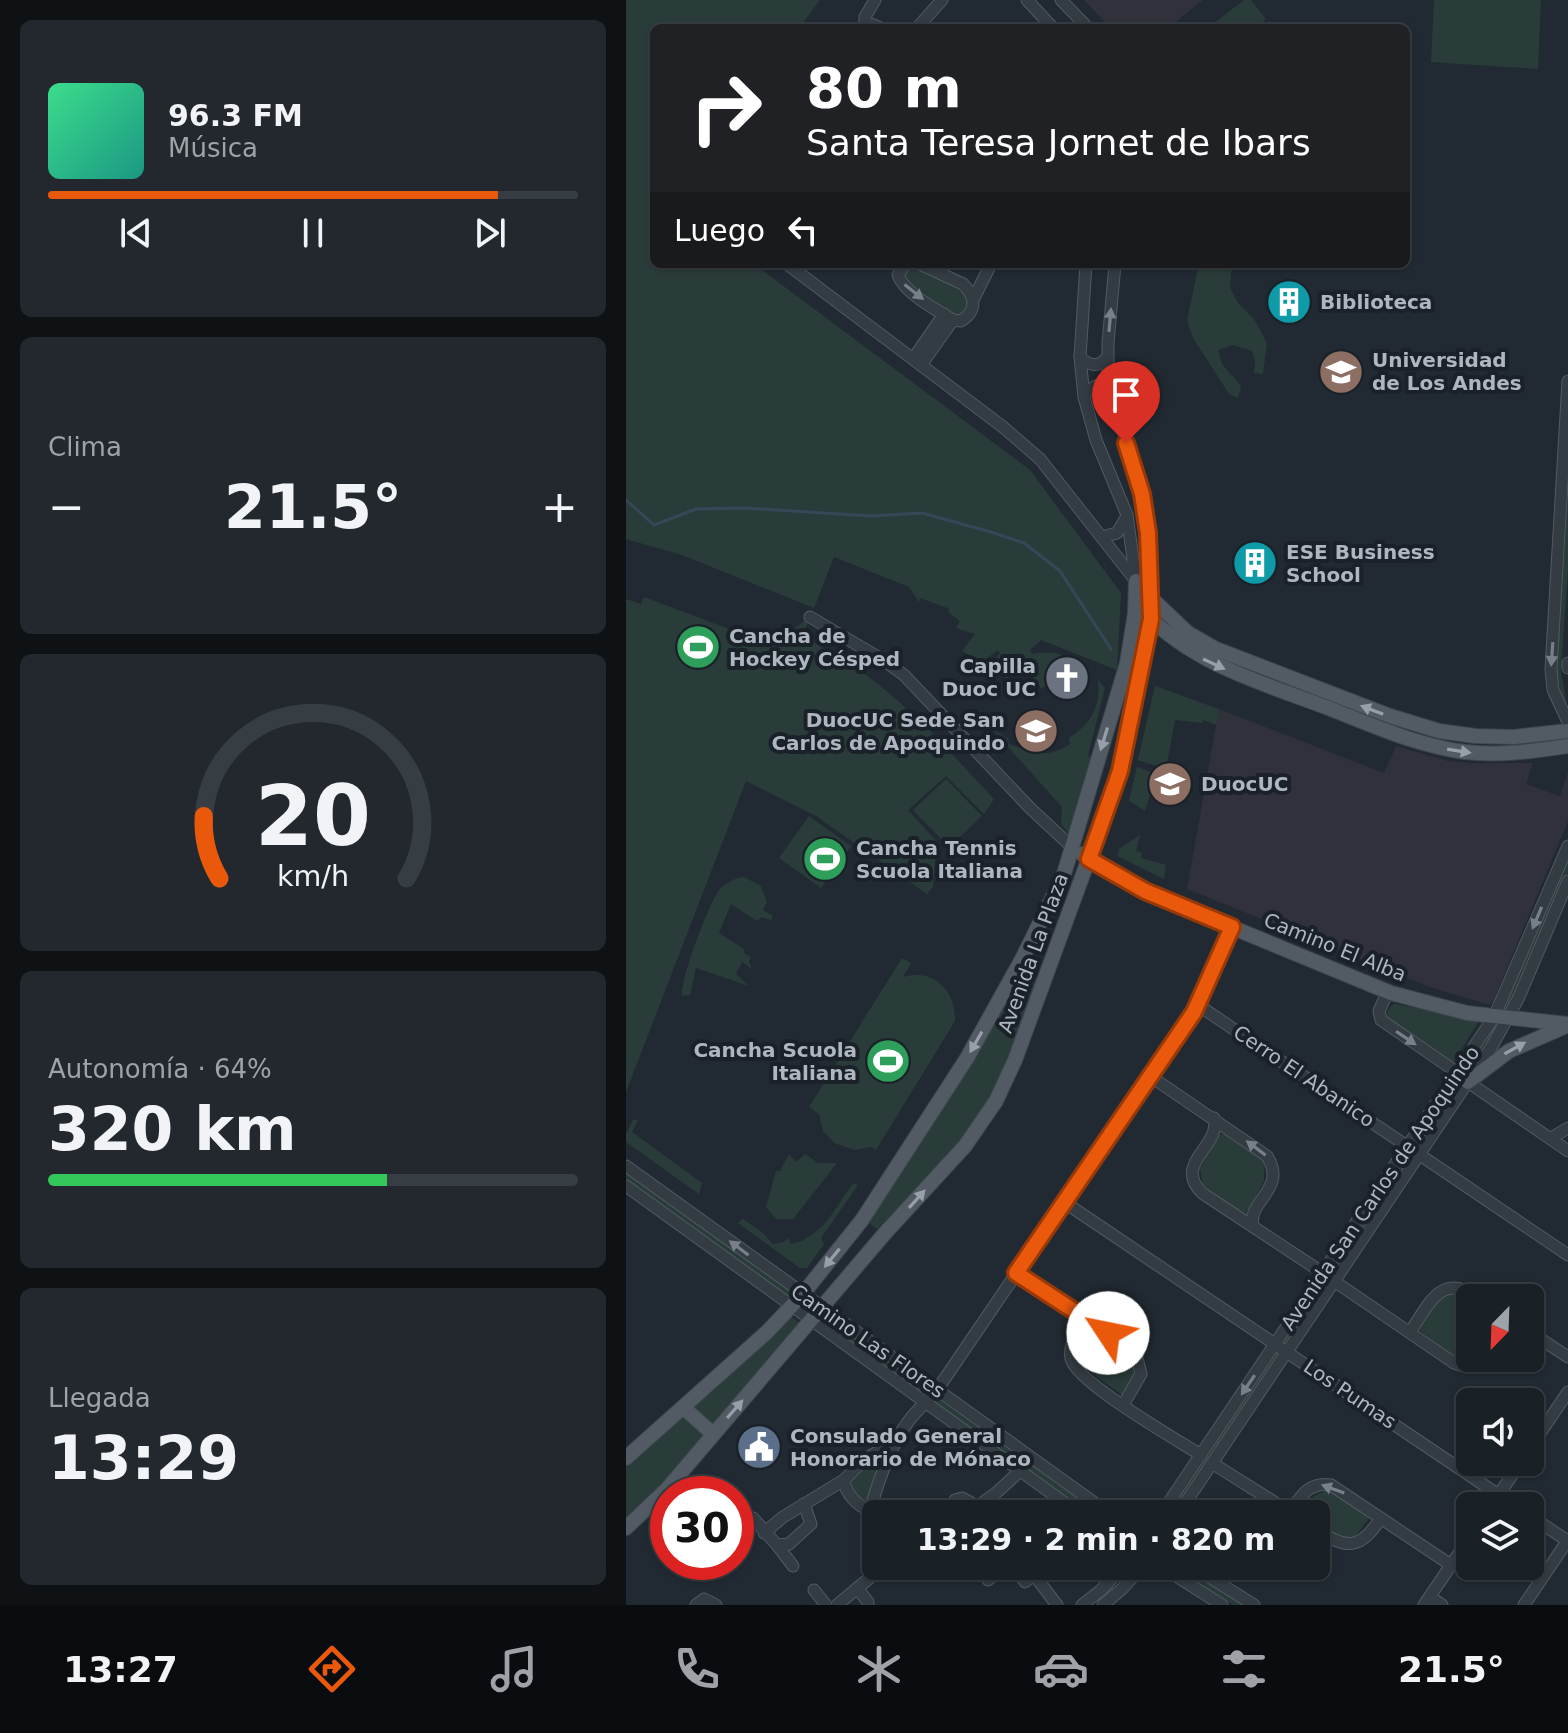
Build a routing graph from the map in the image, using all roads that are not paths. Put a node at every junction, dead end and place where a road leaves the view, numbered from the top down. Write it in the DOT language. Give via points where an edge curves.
graph roads {
  1 [pos="875,0"];
  2 [pos="942,0"];
  3 [pos="1027,0"];
  4 [pos="1061,0"];
  5 [pos="864,24"];
  6 [pos="921,24"];
  7 [pos="1049,24"];
  8 [pos="1084,24"];
  9 [pos="792,268"];
  10 [pos="902,268"];
  11 [pos="929,268"];
  12 [pos="989,268"];
  13 [pos="1086,268"];
  14 [pos="1115,268"];
  15 [pos="974,298"];
  16 [pos="948,317"];
  17 [pos="1080,357"];
  18 [pos="1107,357"];
  19 [pos="917,362"];
  20 [pos="1568,381"];
  21 [pos="1110,391"];
  22 [pos="1084,397"];
  23 [pos="1127,515"];
  24 [pos="1129,529"];
  25 [pos="1148,533"];
  26 [pos="1102,537"];
  27 [pos="1136,581"];
  28 [pos="1152,599"];
  29 [pos="1136,604"];
  30 [pos="810,617"];
  31 [pos="1151,619"];
  32 [pos="1568,722"];
  33 [pos="1568,731"];
  34 [pos="1568,746"];
  35 [pos="1568,846"];
  36 [pos="1072,847"];
  37 [pos="1089,859"];
  38 [pos="1568,881"];
  39 [pos="1232,927"];
  40 [pos="1022,959"];
  41 [pos="1048,972"];
  42 [pos="1388,991"];
  43 [pos="1198,1005"];
  44 [pos="1501,1018"];
  45 [pos="1568,1025"];
  46 [pos="1150,1076"];
  47 [pos="1463,1078"];
  48 [pos="1214,1118"];
  49 [pos="1568,1128"];
  50 [pos="1551,1138"];
  51 [pos="1409,1146"];
  52 [pos="1568,1151"];
  53 [pos="1420,1154"];
  54 [pos="627,1170"];
  55 [pos="626,1186"];
  56 [pos="1064,1202"];
  57 [pos="862,1220"];
  58 [pos="1253,1226"];
  59 [pos="883,1236"];
  60 [pos="1568,1255"];
  61 [pos="1016,1273"];
  62 [pos="1323,1273"];
  63 [pos="1334,1281"];
  64 [pos="1456,1289"];
  65 [pos="802,1295"];
  66 [pos="792,1307"];
  67 [pos="823,1308"];
  68 [pos="1087,1319"];
  69 [pos="812,1321"];
  70 [pos="1410,1332"];
  71 [pos="1544,1341"];
  72 [pos="1275,1344"];
  73 [pos="1287,1352"];
  74 [pos="1568,1357"];
  75 [pos="1456,1362"];
  76 [pos="937,1390"];
  77 [pos="1568,1392"];
  78 [pos="927,1403"];
  79 [pos="1123,1405"];
  80 [pos="684,1408"];
  81 [pos="1544,1427"];
  82 [pos="713,1434"];
  83 [pos="897,1441"];
  84 [pos="1201,1455"];
  85 [pos="626,1458"];
  86 [pos="1212,1463"];
  87 [pos="1020,1471"];
  88 [pos="844,1480"];
  89 [pos="1495,1492"];
  90 [pos="987,1500"];
  91 [pos="1060,1500"];
  92 [pos="1090,1500"];
  93 [pos="1170,1500"];
  94 [pos="1187,1500"];
  95 [pos="1271,1500"];
  96 [pos="1301,1500"];
  97 [pos="804,1504"];
  98 [pos="1381,1518"];
  99 [pos="754,1519"];
  100 [pos="1544,1525"];
  101 [pos="626,1528"];
  102 [pos="764,1533"];
  103 [pos="1330,1538"];
  104 [pos="1568,1541"];
  105 [pos="777,1545"];
  106 [pos="1456,1558"];
  107 [pos="1451,1565"];
  108 [pos="793,1566"];
  109 [pos="867,1580"];
  110 [pos="1044,1580"];
  111 [pos="1111,1580"];
  112 [pos="1130,1580"];
  113 [pos="1182,1580"];
  114 [pos="1214,1580"];
  115 [pos="857,1588"];
  116 [pos="814,1590"];
  117 [pos="1427,1601"];
  118 [pos="696,1605"];
  119 [pos="716,1605"];
  120 [pos="826,1605"];
  121 [pos="837,1605"];
  122 [pos="868,1605"];
  123 [pos="1057,1605"];
  124 [pos="1082,1605"];
  125 [pos="1103,1605"];
  126 [pos="1222,1605"];
  127 [pos="1254,1605"];
  128 [pos="1442,1605"];
  129 [pos="1524,1605"];
  1 -- 5 [label="street"];
  2 -- 6 [label="street"];
  3 -- 7 [label="street"];
  4 -- 8 [label="street"];
  9 -- 19 [label="street"];
  10 -- 16 [label="street, one-way" via="900,281"];
  11 -- 15 [label="street" via="963,284"];
  12 -- 15 [label="street"];
  13 -- 17 [label="street, Avenida La Plaza"];
  18 -- 14 [label="street, Avenida La Plaza, one-way"];
  15 -- 16 [label="street" via="970,314 961,321"];
  16 -- 19 [label="street"];
  17 -- 18 [label="street" via="1094,365"];
  17 -- 22 [label="street, Avenida La Plaza"];
  18 -- 21 [label="street, Avenida La Plaza"];
  19 -- 26 [label="street" via="1040,459"];
  20 -- 32 [label="street, one-way" via="1551,669 1553,690"];
  21 -- 22 [label="street" via="1098,385"];
  21 -- 25 [label="street, Avenida La Plaza" via="1142,494"];
  22 -- 23 [label="street, Avenida La Plaza"];
  23 -- 24 [label="street, Avenida La Plaza"];
  23 -- 26 [label="street" via="1117,533"];
  24 -- 25 [label="street"];
  24 -- 27 [label="street, Avenida La Plaza"];
  25 -- 28 [label="street, Avenida La Plaza"];
  26 -- 27 [label="street"];
  27 -- 28 [label="main road"];
  27 -- 29 [label="main road, Avenida La Plaza"];
  28 -- 31 [label="main road, Avenida La Plaza"];
  33 -- 28 [label="main road, one-way" via="1475,736 1390,716 1199,641"];
  29 -- 31 [label="main road"];
  29 -- 36 [label="main road, Avenida La Plaza, one-way" via="1127,663"];
  30 -- 36 [label="street, Camino El Alba" via="904,675"];
  31 -- 34 [label="main road, one-way" via="1188,650 1221,667 1415,740 1485,754"];
  31 -- 37 [label="main road, Avenida La Plaza" via="1120,771"];
  35 -- 44 [label="street, Avenida San Carlos de Apoquindo, one-way"];
  36 -- 37 [label="main road, Camino El Alba"];
  36 -- 40 [label="main road, Avenida La Plaza"];
  37 -- 39 [label="main road, Camino El Alba" via="1145,891"];
  37 -- 41 [label="main road, Avenida La Plaza"];
  38 -- 44 [label="street, Avenida San Carlos de Apoquindo"];
  39 -- 42 [label="main road, Camino El Alba"];
  39 -- 43 [label="street"];
  40 -- 41 [label="main road" via="1039,957"];
  40 -- 57 [label="main road, Avenida La Plaza, one-way" via="961,1068"];
  59 -- 41 [label="main road, Avenida La Plaza, one-way" via="991,1110"];
  42 -- 44 [label="main road, Camino El Alba" via="1440,1008"];
  42 -- 47 [label="street, one-way" via="1379,1011 1381,1020"];
  43 -- 46 [label="street"];
  43 -- 51 [label="street, Cerro El Abanico"];
  44 -- 45 [label="main road, Camino El Alba"];
  44 -- 47 [label="street, Avenida San Carlos de Apoquindo"];
  47 -- 45 [label="main road, one-way"];
  46 -- 48 [label="street"];
  46 -- 56 [label="street"];
  47 -- 50 [label="street"];
  47 -- 51 [label="street, Avenida San Carlos de Apoquindo"];
  47 -- 53 [label="street, Avenida San Carlos de Apoquindo"];
  58 -- 48 [label="street, one-way" via="1252,1218 1271,1186 1272,1166 1263,1152"];
  48 -- 58 [label="street" via="1215,1131 1194,1163 1194,1182 1202,1193"];
  49 -- 50 [label="street"];
  50 -- 52 [label="street"];
  51 -- 53 [label="street, Cerro El Abanico"];
  51 -- 62 [label="street, Avenida San Carlos de Apoquindo"];
  53 -- 60 [label="street, Cerro El Abanico"];
  53 -- 63 [label="street, Avenida San Carlos de Apoquindo"];
  65 -- 54 [label="street, Camino Las Flores, one-way"];
  55 -- 66 [label="street, Camino Las Flores"];
  56 -- 61 [label="street"];
  56 -- 72 [label="street, Los Pumas"];
  57 -- 59 [label="main road"];
  57 -- 65 [label="main road, Avenida La Plaza, one-way"];
  58 -- 62 [label="street"];
  59 -- 67 [label="main road, Avenida La Plaza"];
  61 -- 68 [label="street"];
  61 -- 76 [label="street"];
  62 -- 72 [label="street, Avenida San Carlos de Apoquindo"];
  63 -- 70 [label="street"];
  63 -- 73 [label="street, Avenida San Carlos de Apoquindo"];
  64 -- 70 [label="street" via="1435,1296"];
  65 -- 66 [label="main road, Avenida La Plaza"];
  65 -- 67 [label="street, Camino Las Flores"];
  66 -- 69 [label="street, Camino Las Flores"];
  66 -- 80 [label="main road, Avenida La Plaza"];
  67 -- 69 [label="main road, Avenida La Plaza"];
  67 -- 76 [label="street, Camino Las Flores"];
  68 -- 79 [label="street" via="1071,1346 1074,1367"];
  68 -- 79 [label="street" via="1138,1359 1139,1380"];
  69 -- 78 [label="street, Camino Las Flores"];
  82 -- 69 [label="main road, Avenida La Plaza, one-way"];
  70 -- 75 [label="street"];
  71 -- 74 [label="street"];
  72 -- 73 [label="street, Los Pumas"];
  72 -- 84 [label="street, Avenida San Carlos de Apoquindo, one-way"];
  73 -- 86 [label="street, Avenida San Carlos de Apoquindo"];
  73 -- 89 [label="street, Los Pumas"];
  76 -- 78 [label="street"];
  76 -- 92 [label="street, Camino Las Flores"];
  77 -- 81 [label="street"];
  78 -- 83 [label="street"];
  78 -- 87 [label="street, Camino Las Flores"];
  79 -- 84 [label="street"];
  80 -- 82 [label="main road"];
  80 -- 85 [label="main road, Avenida La Plaza"];
  82 -- 101 [label="main road, Avenida La Plaza"];
  83 -- 88 [label="street" via="865,1459"];
  83 -- 88 [label="street" via="870,1510 862,1508"];
  84 -- 93 [label="street, Avenida San Carlos de Apoquindo"];
  86 -- 94 [label="street, Avenida San Carlos de Apoquindo"];
  86 -- 95 [label="street"];
  87 -- 90 [label="street"];
  87 -- 91 [label="street, Camino Las Flores"];
  88 -- 97 [label="street"];
  98 -- 96 [label="street, one-way" via="1326,1484 1309,1488"];
  97 -- 102 [label="street"];
  97 -- 105 [label="street" via="811,1524 789,1544"];
  98 -- 103 [label="street" via="1355,1543"];
  98 -- 107 [label="street"];
  99 -- 102 [label="street"];
  100 -- 104 [label="street"];
  102 -- 105 [label="street"];
  104 -- 129 [label="street"];
  105 -- 108 [label="street"];
  106 -- 107 [label="street"];
  107 -- 117 [label="street"];
  109 -- 115 [label="street"];
  110 -- 123 [label="street"];
  111 -- 124 [label="street"];
  112 -- 125 [label="street"];
  113 -- 126 [label="street"];
  114 -- 127 [label="street"];
  115 -- 121 [label="street"];
  115 -- 122 [label="street"];
  116 -- 120 [label="street"];
  117 -- 128 [label="street"];
  118 -- 119 [label="street" via="704,1599"];
}
